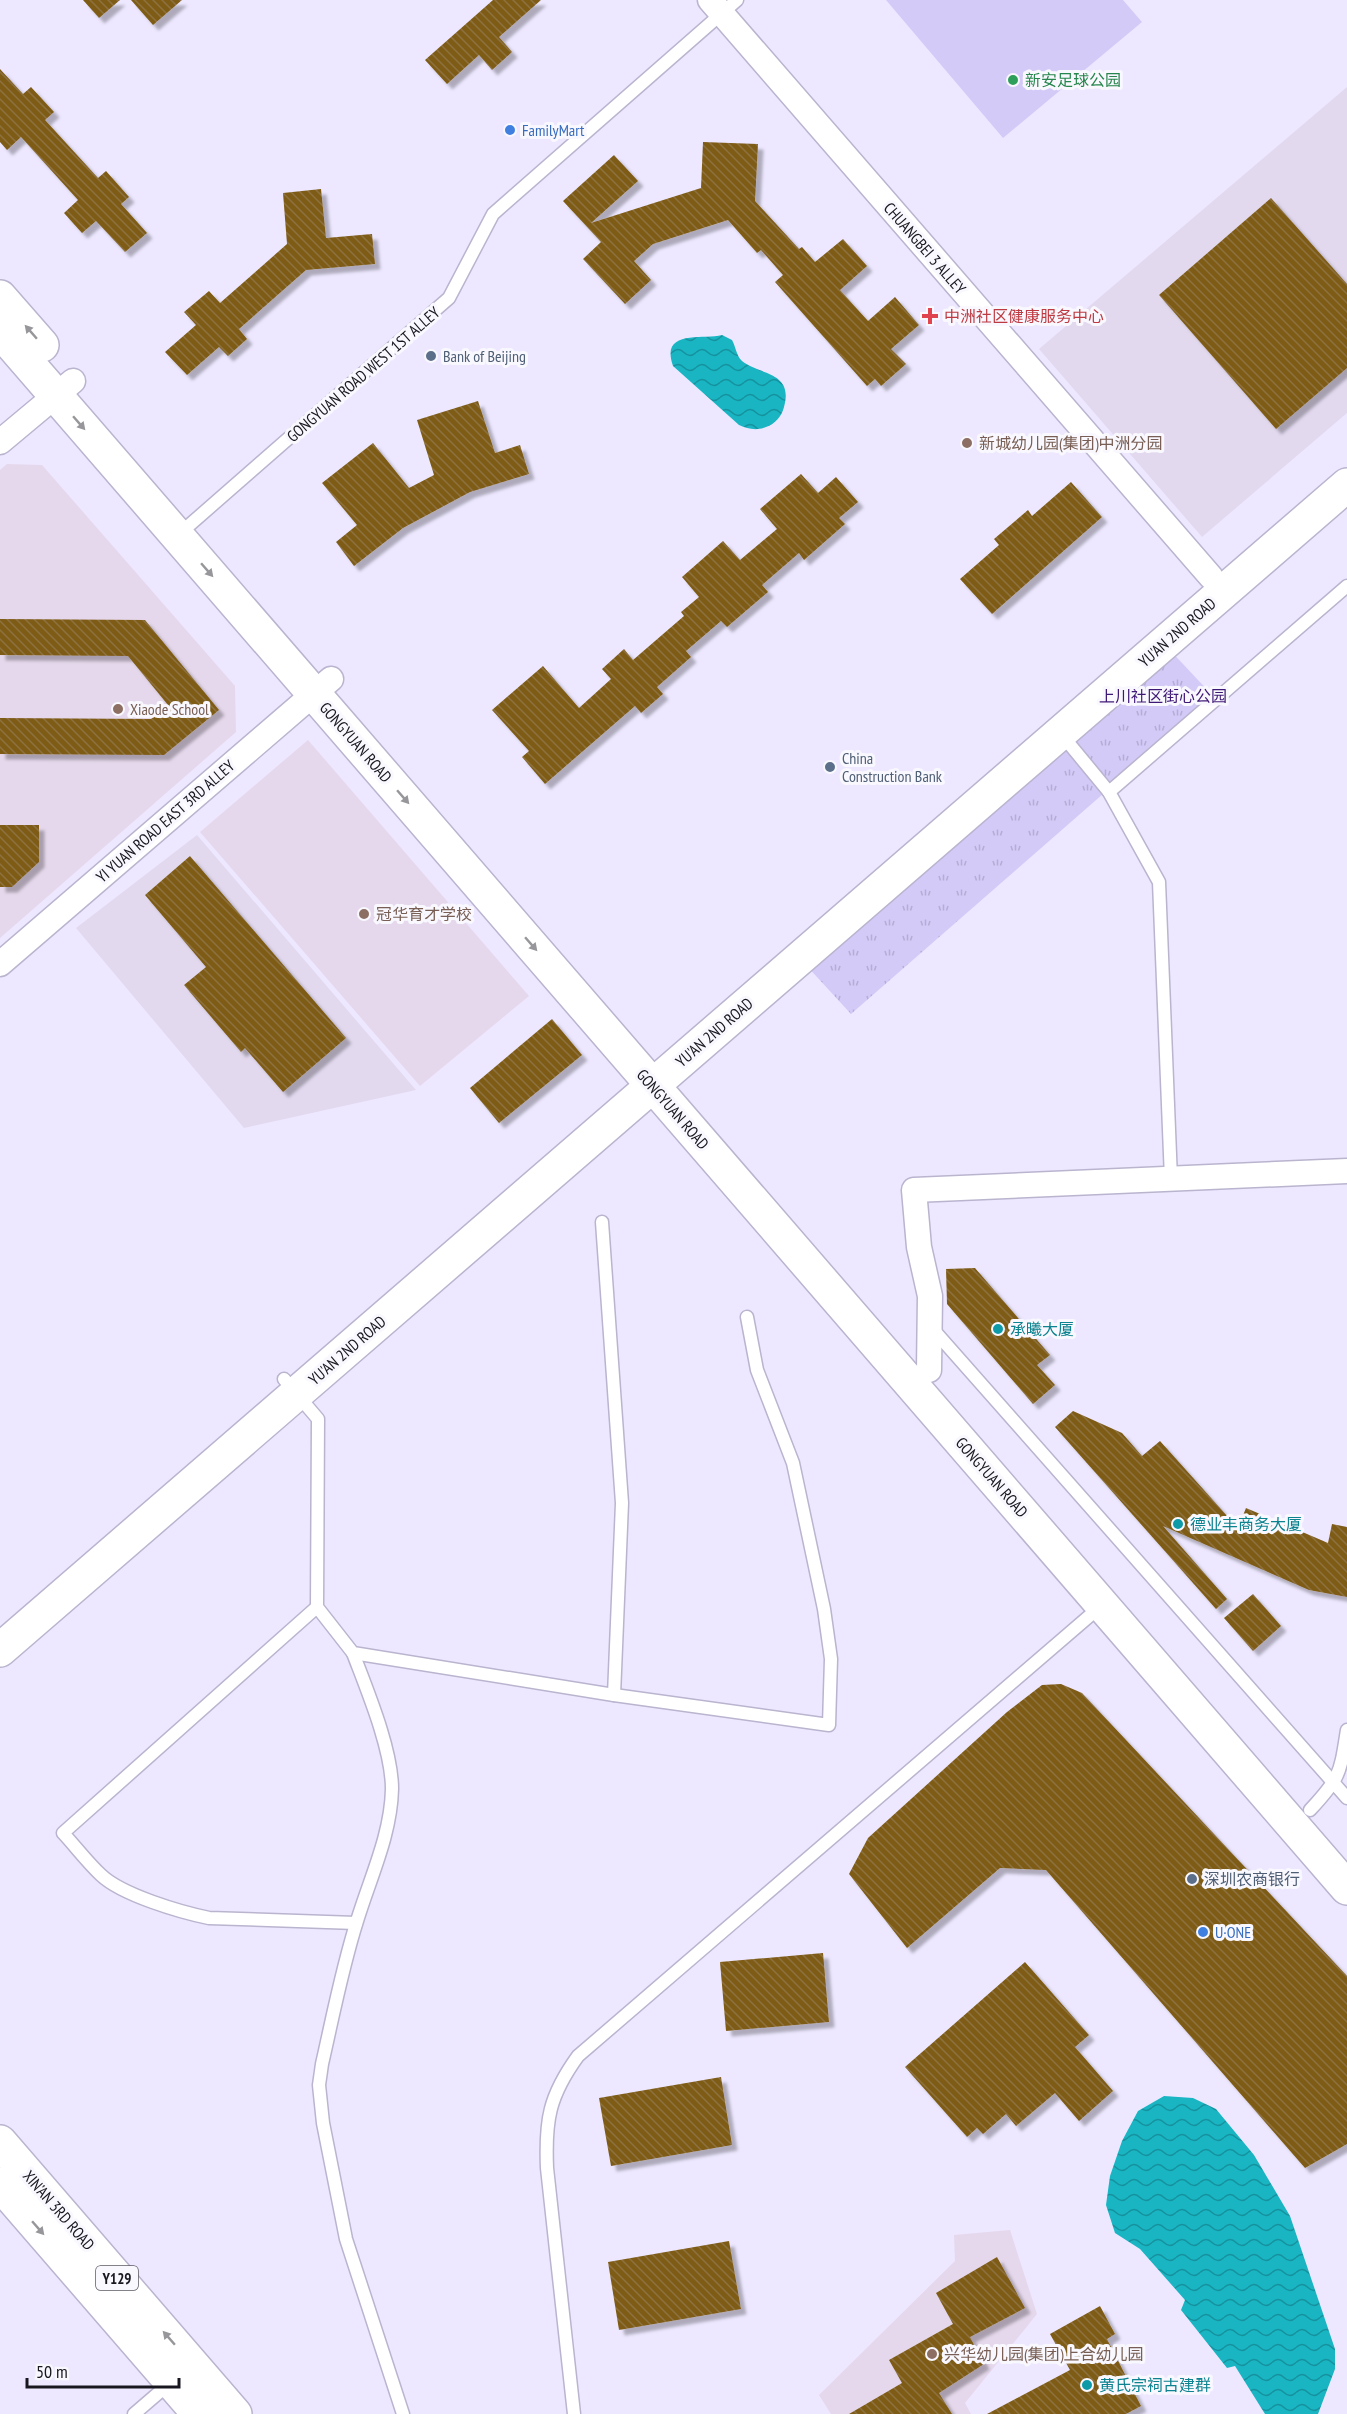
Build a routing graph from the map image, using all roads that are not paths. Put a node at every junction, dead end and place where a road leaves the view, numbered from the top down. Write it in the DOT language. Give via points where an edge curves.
graph roads {
  1 [pos="723,4"];
  2 [pos="0,297"];
  3 [pos="0,331"];
  4 [pos="64,388"];
  5 [pos="0,442"];
  6 [pos="1344,478"];
  7 [pos="186,528"];
  8 [pos="1211,577"];
  9 [pos="1347,586"];
  10 [pos="322,686"];
  11 [pos="1060,733"];
  12 [pos="1109,792"];
  13 [pos="0,964"];
  14 [pos="655,1071"];
  15 [pos="1347,1172"];
  16 [pos="1171,1179"];
  17 [pos="602,1222"];
  18 [pos="747,1317"];
  19 [pos="931,1328"];
  20 [pos="929,1370"];
  21 [pos="290,1386"];
  22 [pos="1102,1605"];
  23 [pos="317,1607"];
  24 [pos="0,1624"];
  25 [pos="0,1650"];
  26 [pos="353,1653"];
  27 [pos="614,1695"];
  28 [pos="1347,1730"];
  29 [pos="1334,1784"];
  30 [pos="1347,1798"];
  31 [pos="1310,1810"];
  32 [pos="1347,1853"];
  33 [pos="1347,1888"];
  34 [pos="356,1923"];
  35 [pos="0,2142"];
  36 [pos="0,2184"];
  37 [pos="171,2382"];
  38 [pos="134,2414"];
  39 [pos="199,2414"];
  40 [pos="235,2414"];
  41 [pos="403,2414"];
  42 [pos="574,2414"];
  1 -- 7 [label="lane, GONGYUAN ROAD WEST 1ST ALLEY" via="493,214 449,298"];
  1 -- 8 [label="street, CHUANGBEI 3 ALLEY"];
  4 -- 2 [label="main road, GONGYUAN ROAD, one-way"];
  3 -- 4 [label="main road, GONGYUAN ROAD"];
  4 -- 5 [label="street"];
  4 -- 7 [label="main road, GONGYUAN ROAD"];
  6 -- 8 [label="main road, YU'AN 2ND ROAD"];
  6 -- 11 [label="main road, YU'AN 2ND ROAD"];
  7 -- 10 [label="main road, GONGYUAN ROAD"];
  8 -- 14 [label="main road, YU'AN 2ND ROAD"];
  9 -- 12 [label="lane"];
  10 -- 13 [label="street, YI YUAN ROAD EAST 3RD ALLEY"];
  10 -- 14 [label="main road, GONGYUAN ROAD"];
  11 -- 12 [label="lane"];
  11 -- 14 [label="main road, YU'AN 2ND ROAD"];
  12 -- 16 [label="lane" via="1159,882"];
  14 -- 20 [label="main road, GONGYUAN ROAD"];
  14 -- 21 [label="main road, YU'AN 2ND ROAD"];
  14 -- 22 [label="main road, GONGYUAN ROAD"];
  15 -- 16 [label="street"];
  16 -- 19 [label="street" via="914,1190"];
  17 -- 27 [label="lane" via="622,1503"];
  18 -- 27 [label="lane" via="757,1370 793,1463 824,1609 831,1659 829,1725"];
  19 -- 20 [label="street"];
  19 -- 29 [label="lane"];
  20 -- 31 [label="main road, GONGYUAN ROAD"];
  21 -- 23 [label="lane" via="318,1419"];
  21 -- 24 [label="main road, YU'AN 2ND ROAD"];
  21 -- 25 [label="main road, YU'AN 2ND ROAD"];
  22 -- 33 [label="main road, GONGYUAN ROAD"];
  22 -- 42 [label="lane" via="578,2056 560,2080 550,2104 547,2168"];
  23 -- 26 [label="lane"];
  23 -- 34 [label="lane" via="63,1833 102,1876 135,1894 185,1913 209,1918"];
  26 -- 27 [label="lane"];
  26 -- 34 [label="lane" via="369,1695 392,1788 387,1830"];
  28 -- 29 [label="lane" via="1341,1768"];
  29 -- 30 [label="lane"];
  29 -- 31 [label="lane"];
  31 -- 32 [label="main road, GONGYUAN ROAD"];
  34 -- 41 [label="lane" via="322,2064 320,2095 346,2238"];
  40 -- 35 [label="main road, XIN’AN 3RD ROAD / Y129, one-way"];
  36 -- 37 [label="main road, XIN’AN 3RD ROAD, one-way"];
  37 -- 38 [label="lane"];
  37 -- 39 [label="main road, XIN’AN 3RD ROAD"];
}
